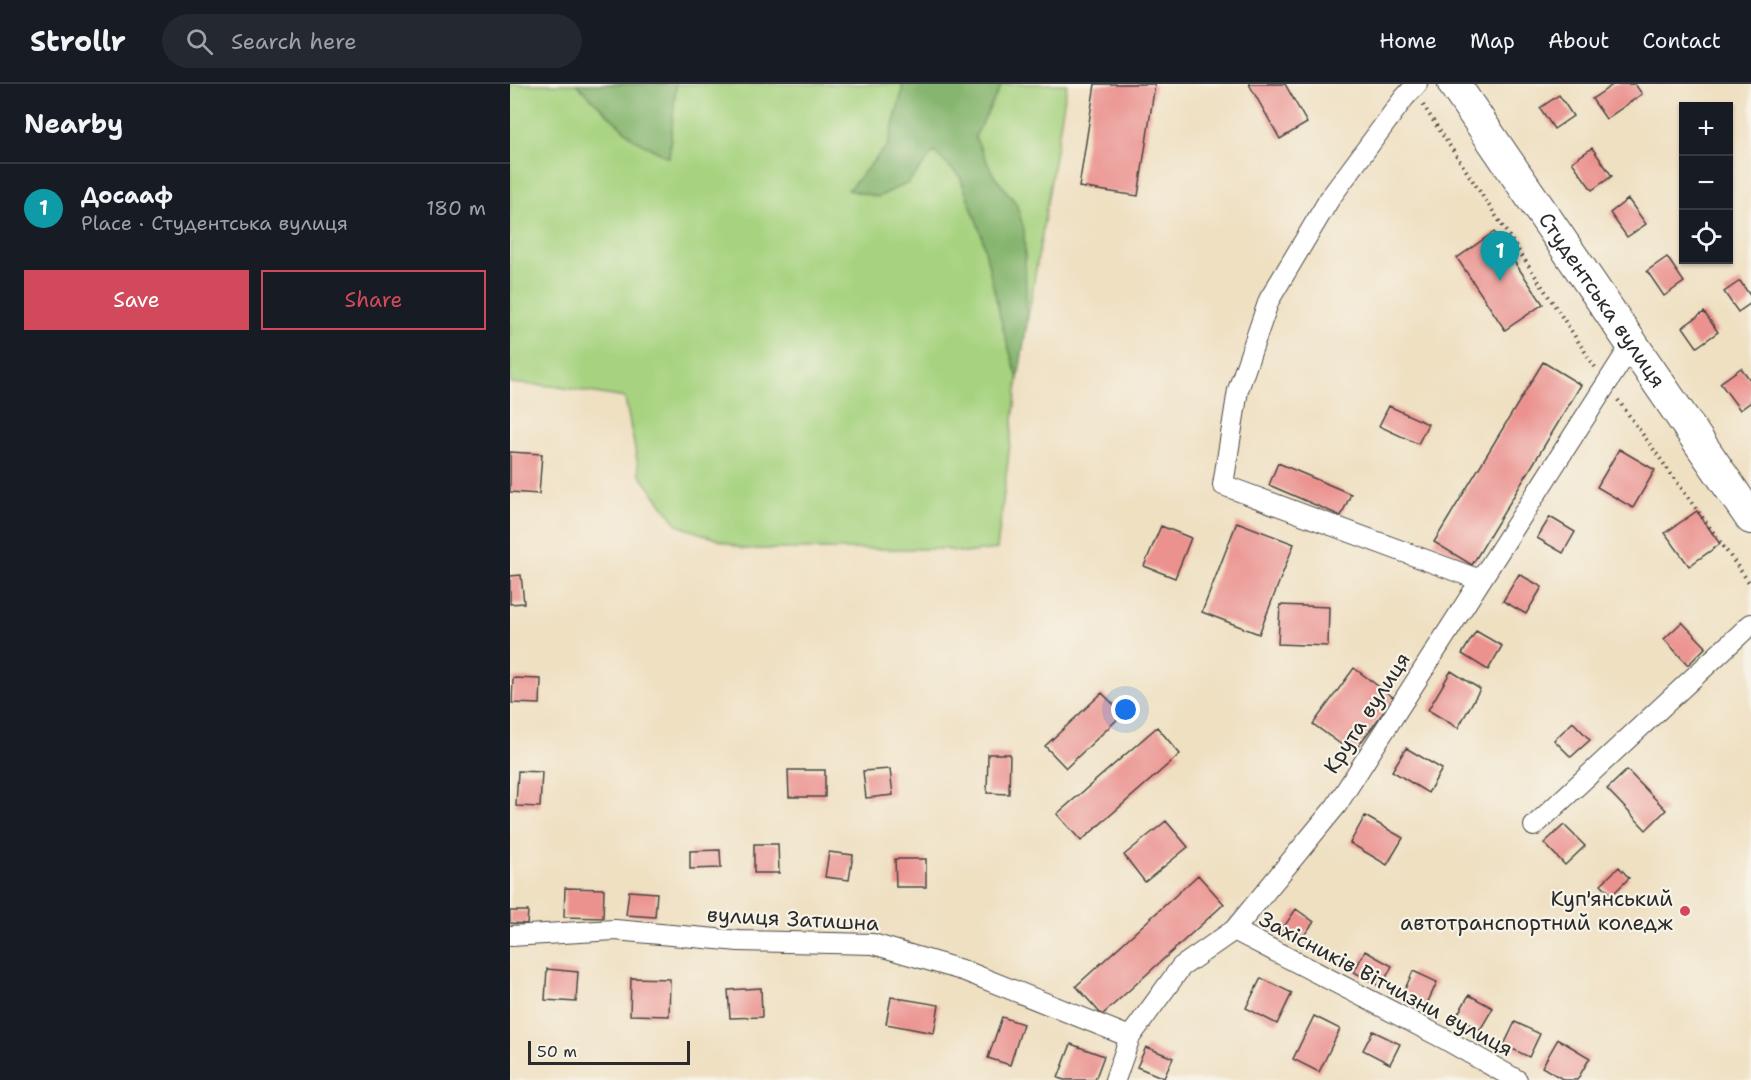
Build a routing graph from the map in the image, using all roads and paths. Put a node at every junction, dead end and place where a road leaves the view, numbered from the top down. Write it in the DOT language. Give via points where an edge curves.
graph roads {
  1 [pos="1454,84"];
  2 [pos="1414,86"];
  3 [pos="1632,344"];
  4 [pos="1606,384"];
  5 [pos="1751,518"];
  6 [pos="1480,580"];
  7 [pos="1751,585"];
  8 [pos="1751,624"];
  9 [pos="1534,826"];
  10 [pos="1234,930"];
  11 [pos="510,936"];
  12 [pos="1131,1037"];
  13 [pos="1115,1080"];
  14 [pos="1516,1080"];
  1 -- 3 [label="main road, Студентська вулиця"];
  2 -- 4 [label="path"];
  2 -- 6 [label="street" via="1330,198 1269,300 1238,390 1223,485"];
  3 -- 4 [label="street, Крута вулиця"];
  3 -- 5 [label="main road, Студентська вулиця"];
  4 -- 6 [label="street, Крута вулиця"];
  4 -- 7 [label="path"];
  6 -- 10 [label="street, Крута вулиця" via="1336,806"];
  8 -- 9 [label="street"];
  10 -- 12 [label="street, Крута вулиця" via="1181,967"];
  10 -- 14 [label="street, Захісників Вітчизни вулиця"];
  11 -- 12 [label="street, вулиця Затишна" via="615,930 739,941 873,944 965,971"];
  12 -- 13 [label="street, Крута вулиця"];
}
